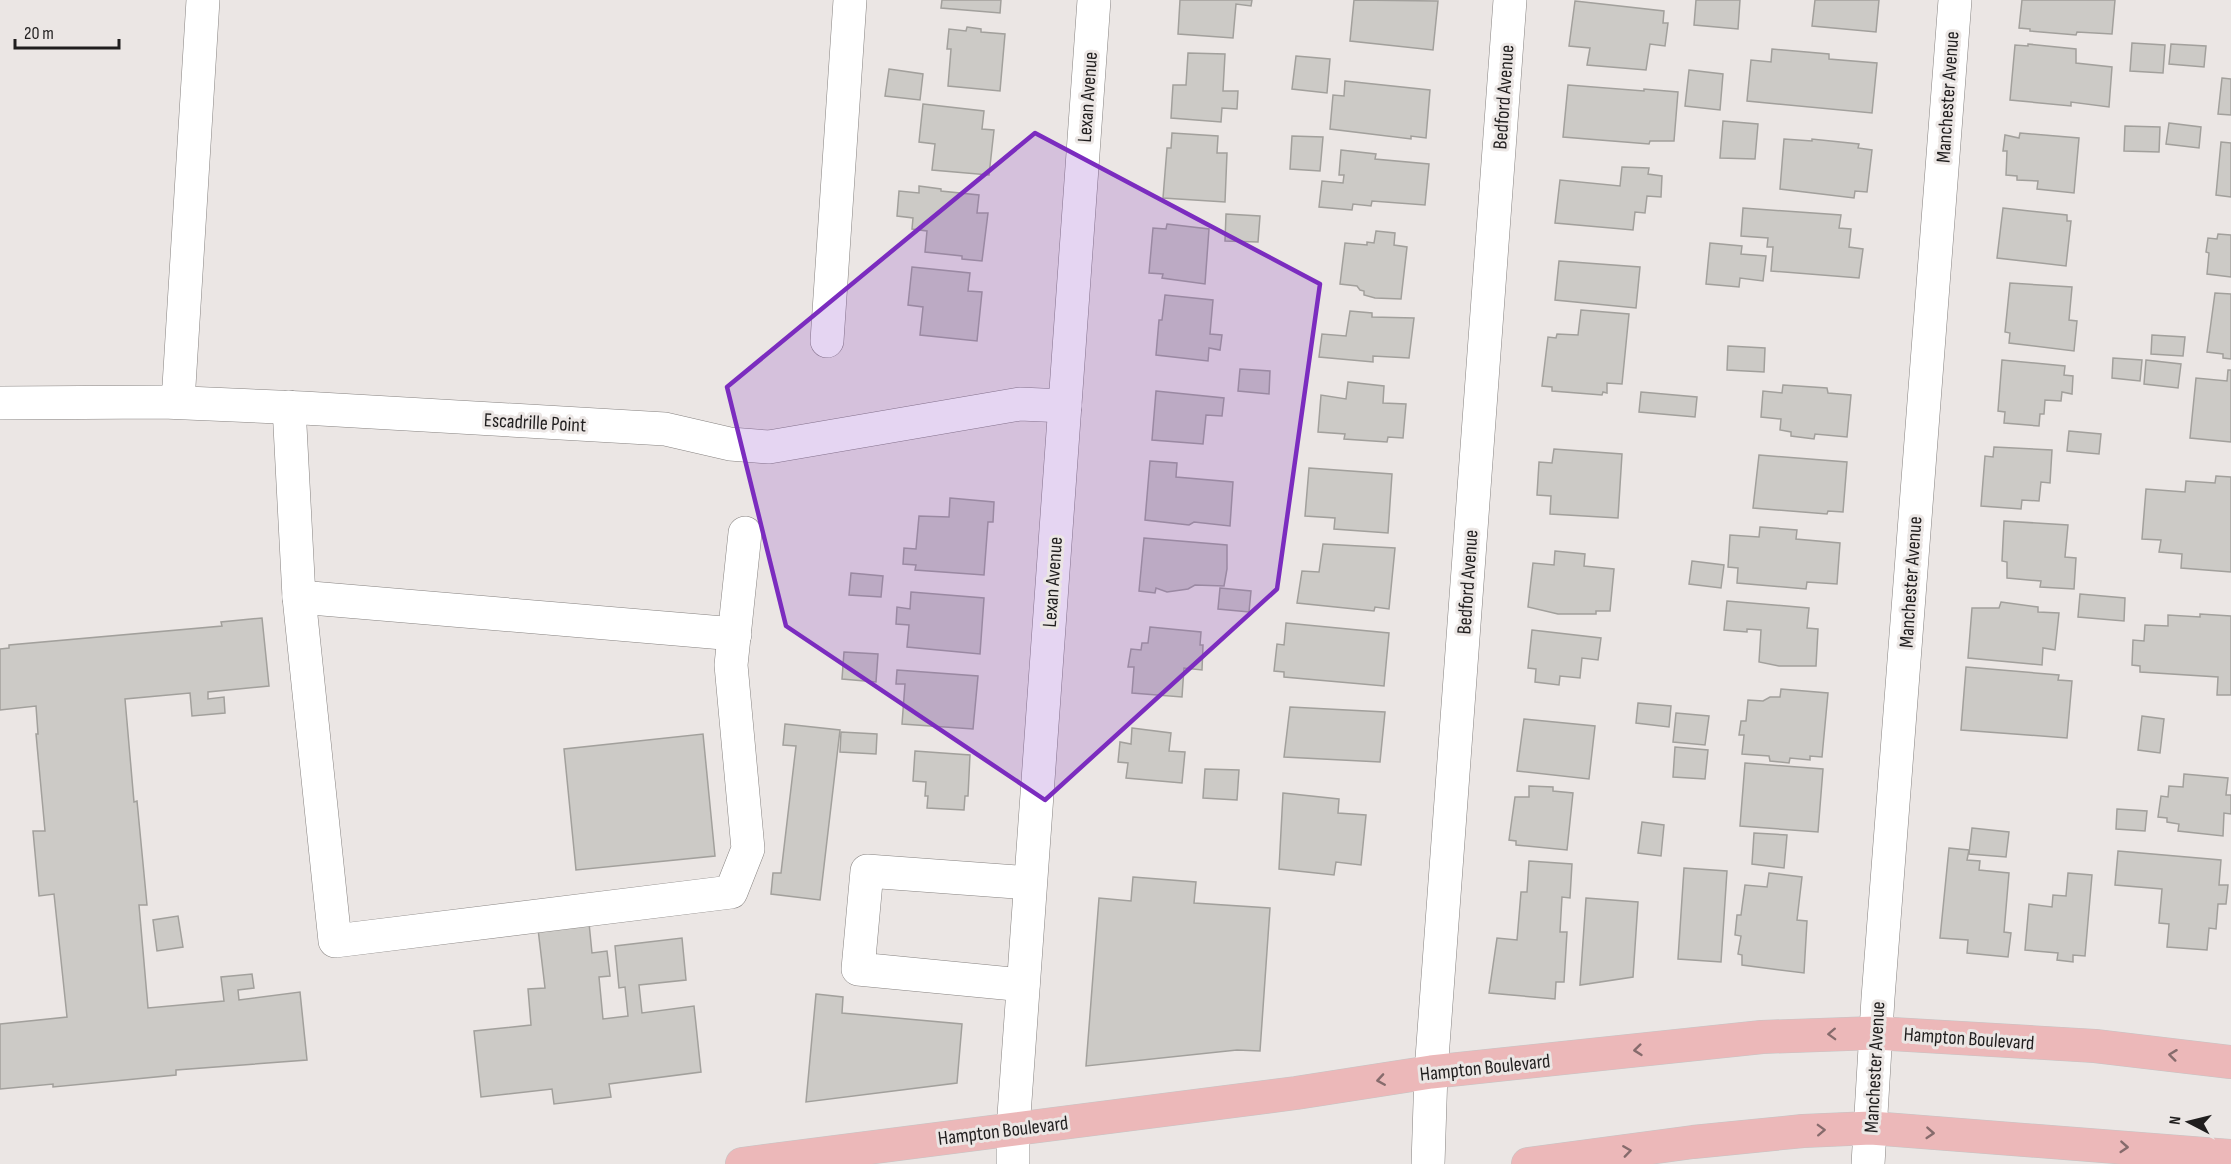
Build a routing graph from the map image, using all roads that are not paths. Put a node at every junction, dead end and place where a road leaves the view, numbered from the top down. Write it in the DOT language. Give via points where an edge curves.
graph roads {
  1 [pos="203,0"];
  2 [pos="850,0"];
  3 [pos="1094,0"];
  4 [pos="1510,0"];
  5 [pos="1955,0"];
  6 [pos="827,341"];
  7 [pos="178,402"];
  8 [pos="0,403"];
  9 [pos="1065,406"];
  10 [pos="289,407"];
  11 [pos="745,533"];
  12 [pos="299,597"];
  13 [pos="735,634"];
  14 [pos="1030,883"];
  15 [pos="1023,985"];
  16 [pos="1875,1033"];
  17 [pos="2231,1062"];
  18 [pos="1431,1072"];
  19 [pos="1871,1128"];
  20 [pos="1012,1129"];
  21 [pos="2231,1156"];
  22 [pos="742,1164"];
  23 [pos="1013,1164"];
  24 [pos="1428,1164"];
  25 [pos="1528,1164"];
  26 [pos="1868,1164"];
  1 -- 7 [label="street"];
  2 -- 6 [label="street"];
  3 -- 9 [label="street, Lexan Avenue"];
  4 -- 18 [label="street, Bedford Avenue"];
  5 -- 16 [label="street, Manchester Avenue"];
  7 -- 8 [label="street, Escadrille Point"];
  7 -- 10 [label="street, Escadrille Point"];
  9 -- 10 [label="street, Escadrille Point" via="1020,404 769,447 730,444 665,429"];
  9 -- 14 [label="street, Lexan Avenue"];
  10 -- 12 [label="street"];
  11 -- 13 [label="street"];
  12 -- 13 [label="street"];
  12 -- 13 [label="street" via="335,941 731,892 748,849 731,665"];
  14 -- 15 [label="street, Lexan Avenue"];
  14 -- 15 [label="street" via="867,871 858,969"];
  15 -- 20 [label="street, Lexan Avenue"];
  17 -- 16 [label="main road, Hampton Boulevard, one-way" via="2095,1046"];
  16 -- 18 [label="main road, Hampton Boulevard, one-way" via="1762,1037"];
  16 -- 19 [label="street, Manchester Avenue"];
  18 -- 20 [label="main road, Hampton Boulevard, one-way"];
  18 -- 24 [label="street, Bedford Avenue"];
  19 -- 21 [label="main road, one-way"];
  25 -- 19 [label="main road, one-way" via="1693,1142"];
  19 -- 26 [label="street, Manchester Avenue"];
  20 -- 22 [label="main road, Hampton Boulevard"];
  20 -- 23 [label="street, Lexan Avenue"];
}
